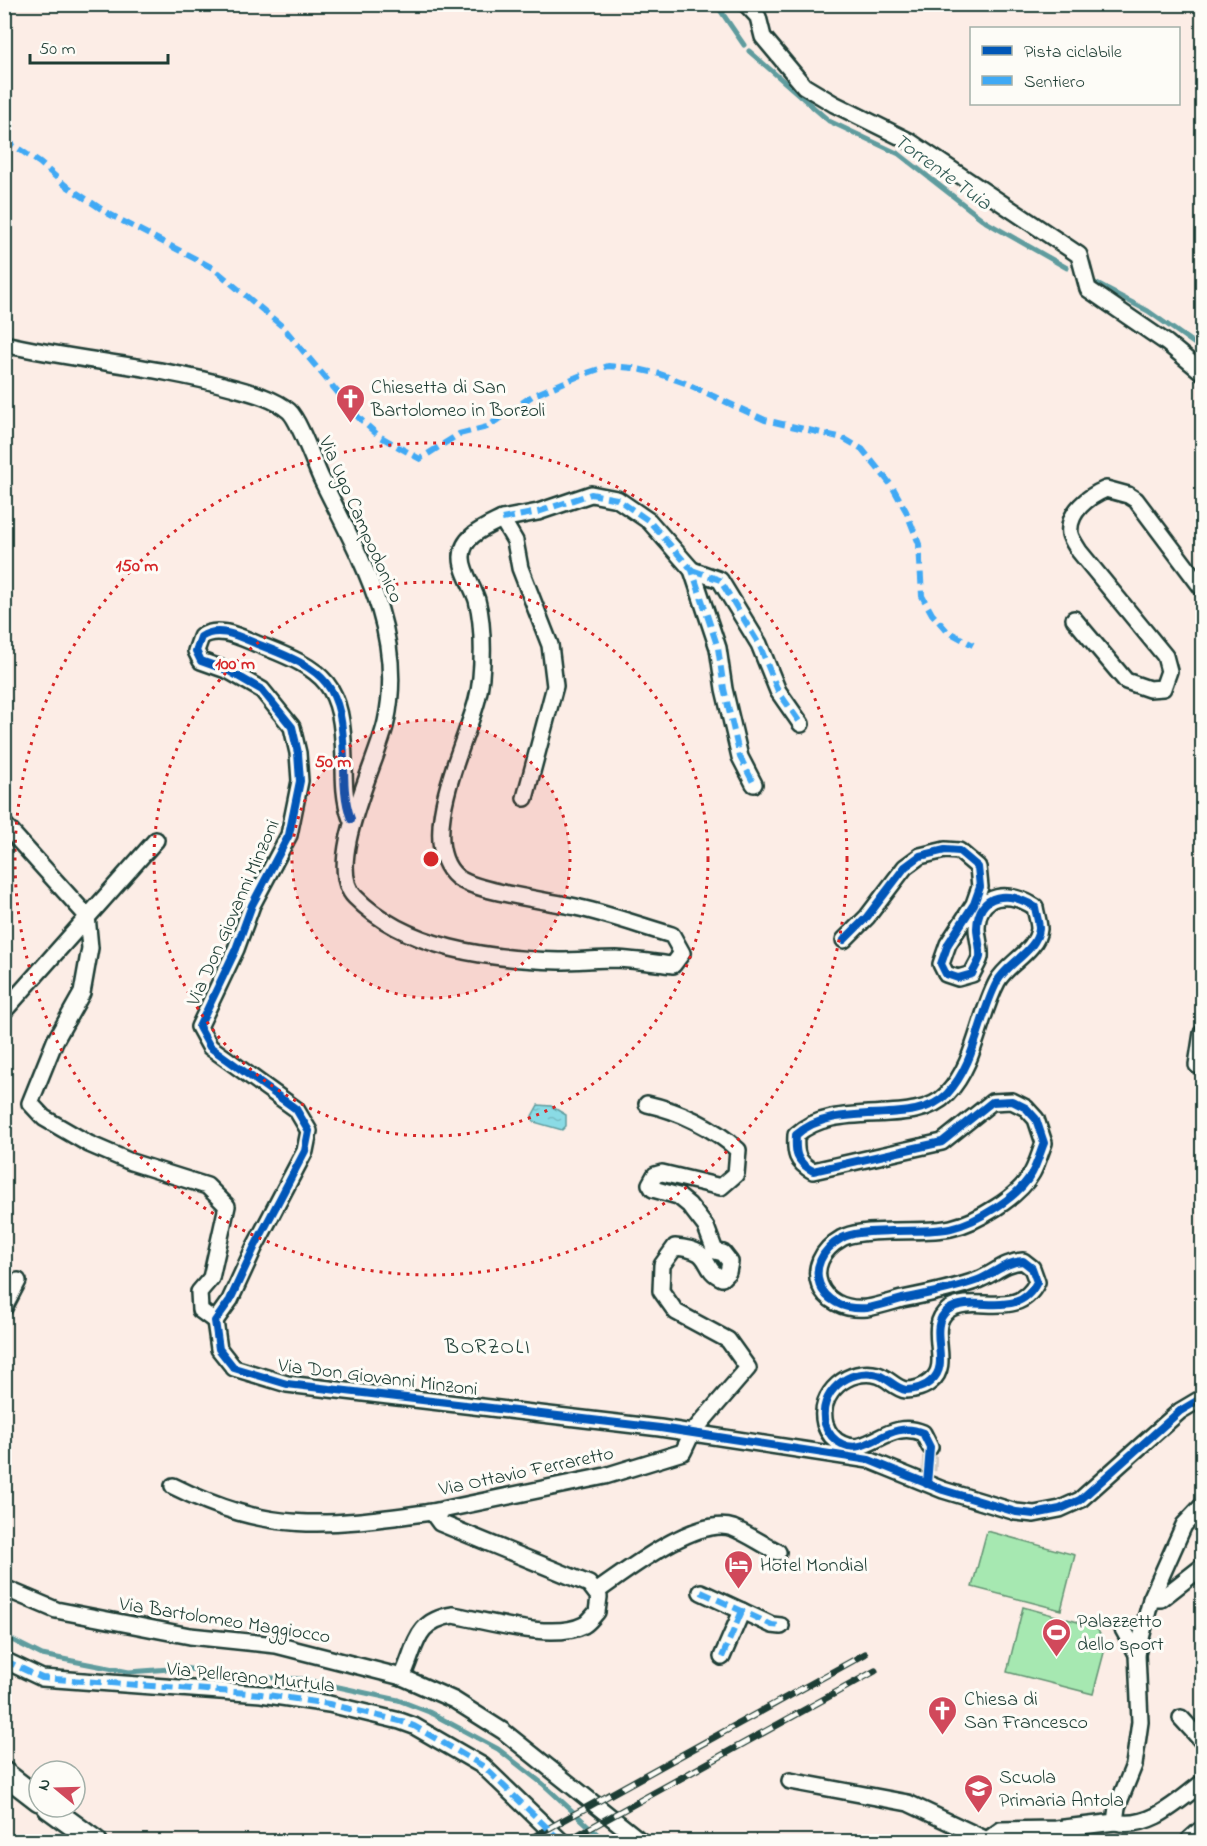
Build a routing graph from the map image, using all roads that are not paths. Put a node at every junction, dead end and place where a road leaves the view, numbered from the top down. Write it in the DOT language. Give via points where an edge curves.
graph roads {
  1 [pos="746,4"];
  2 [pos="4,344"];
  3 [pos="1203,372"];
  4 [pos="502,519"];
  5 [pos="692,570"];
  6 [pos="1203,588"];
  7 [pos="1074,620"];
  8 [pos="801,724"];
  9 [pos="754,784"];
  10 [pos="525,798"];
  11 [pos="351,819"];
  12 [pos="4,824"];
  13 [pos="156,840"];
  14 [pos="87,916"];
  15 [pos="844,940"];
  16 [pos="4,1011"];
  17 [pos="1203,1033"];
  18 [pos="1197,1065"];
  19 [pos="647,1104"];
  20 [pos="18,1281"];
  21 [pos="4,1308"];
  22 [pos="214,1320"];
  23 [pos="1203,1398"];
  24 [pos="692,1433"];
  25 [pos="930,1447"];
  26 [pos="173,1486"];
  27 [pos="1203,1506"];
  28 [pos="432,1512"];
  29 [pos="778,1552"];
  30 [pos="1203,1567"];
  31 [pos="4,1588"];
  32 [pos="596,1592"];
  33 [pos="701,1592"];
  34 [pos="1151,1599"];
  35 [pos="742,1611"];
  36 [pos="781,1626"];
  37 [pos="1123,1629"];
  38 [pos="1137,1654"];
  39 [pos="722,1657"];
  40 [pos="4,1660"];
  41 [pos="402,1677"];
  42 [pos="1181,1718"];
  43 [pos="1203,1741"];
  44 [pos="4,1773"];
  45 [pos="790,1781"];
  46 [pos="1203,1783"];
  47 [pos="27,1791"];
  48 [pos="64,1819"];
  49 [pos="1115,1822"];
  50 [pos="1203,1834"];
  51 [pos="987,1841"];
  52 [pos="96,1842"];
  53 [pos="562,1842"];
  54 [pos="642,1842"];
  55 [pos="1193,1842"];
  1 -- 3 [label="street" via="758,16 763,37 804,86 909,141 1079,255 1088,289"];
  2 -- 11 [label="street, Via Ugo Campodonico" via="189,375 259,395 290,411 358,551 383,614 393,684 386,725"];
  4 -- 5 [label="street" via="591,494 618,499 649,521"];
  4 -- 10 [label="street" via="515,542 520,568 550,645 555,686"];
  4 -- 11 [label="street" via="468,540 462,557 477,602 482,641 478,698 448,784 440,834 446,863 473,886 582,908 672,936 682,953 674,965 616,959 508,958 408,935 352,895 345,879"];
  5 -- 8 [label="street" via="720,580 759,644 778,691"];
  5 -- 9 [label="street" via="718,648 723,689 740,757"];
  6 -- 7 [label="street" via="1136,500 1106,489 1083,502 1072,518 1070,534 1078,551 1165,656 1169,671 1163,688 1149,689 1126,681"];
  11 -- 22 [label="street, Via Don Giovanni Minzoni" via="346,804 343,734 336,694 315,670 279,652 219,631 201,637 196,651 201,661 262,690 292,727 300,781 289,835 252,905 199,1027 217,1053 296,1109 309,1131 305,1151 230,1300"];
  12 -- 14 [label="street"];
  13 -- 14 [label="street"];
  14 -- 16 [label="street"];
  14 -- 22 [label="street" via="90,948 82,993 55,1041 30,1103 44,1118 89,1144 207,1186 227,1206 211,1278 199,1292 200,1310"];
  15 -- 25 [label="street" via="905,867 920,856 945,850 959,851 972,859 978,867 980,887 974,904 948,944 941,964 946,974 958,978 972,974 980,957 977,926 981,909 993,898 1021,898 1035,907 1039,930 1031,946 997,980 965,1070 946,1095 926,1107 828,1117 807,1125 796,1135 795,1154 802,1165 813,1171 942,1142 992,1102 1012,1101 1036,1119 1044,1143 1032,1175 1000,1205 950,1228 844,1236 827,1248 819,1263 818,1281 825,1295 838,1305 851,1308 867,1308 980,1280 1008,1262 1023,1261 1032,1268 1037,1282 1030,1296 1001,1304 959,1306 941,1317 940,1357 932,1381 903,1390 879,1376 866,1374 849,1377 835,1386 827,1399 824,1421 829,1435 843,1445 858,1446 888,1432 913,1428 923,1433"];
  17 -- 18 [label="street"];
  19 -- 24 [label="street, Via Ottavio Ferraretto" via="675,1110 738,1150 736,1174 721,1187 662,1173 655,1175 650,1184 653,1189 678,1196 689,1204 706,1227 715,1251 723,1253 730,1262 722,1278 714,1275 706,1259 694,1248 675,1247 662,1265 661,1291 676,1312 728,1340 748,1368"];
  20 -- 21 [label="street"];
  22 -- 24 [label="street, Via Don Giovanni Minzoni" via="219,1349 234,1368 287,1384"];
  23 -- 24 [label="street, Via Don Giovanni Minzoni" via="1180,1411 1080,1500 1034,1514 970,1500 928,1478 869,1460"];
  24 -- 28 [label="street, Via Ottavio Ferraretto" via="683,1452 664,1459 551,1488"];
  26 -- 28 [label="street" via="209,1504 263,1520 297,1524 342,1524"];
  27 -- 34 [label="street" via="1184,1525"];
  28 -- 32 [label="street, Via Ottavio Ferraretto" via="440,1523 575,1576"];
  29 -- 32 [label="street" via="731,1527 706,1529 657,1548"];
  30 -- 34 [label="street" via="1161,1599"];
  31 -- 41 [label="street, Via Bartolomeo Maggiocco" via="56,1611 190,1636 276,1645"];
  32 -- 41 [label="street" via="597,1612 584,1624 564,1631 453,1615 430,1621 422,1630"];
  33 -- 35 [label="street"];
  34 -- 38 [label="street"];
  35 -- 36 [label="street"];
  35 -- 39 [label="street"];
  37 -- 38 [label="street"];
  38 -- 49 [label="street" via="1140,1722 1134,1765"];
  40 -- 53 [label="street, Via Pellerano Murtula" via="42,1677 261,1694 400,1721 483,1766"];
  41 -- 54 [label="street, Via Bartolomeo Maggiocco" via="454,1700 503,1731"];
  42 -- 43 [label="street"];
  44 -- 47 [label="street"];
  45 -- 51 [label="street" via="908,1803"];
  46 -- 49 [label="street" via="1144,1823"];
  48 -- 52 [label="street"];
  49 -- 51 [label="street" via="1001,1830"];
  50 -- 55 [label="main road"];
}
